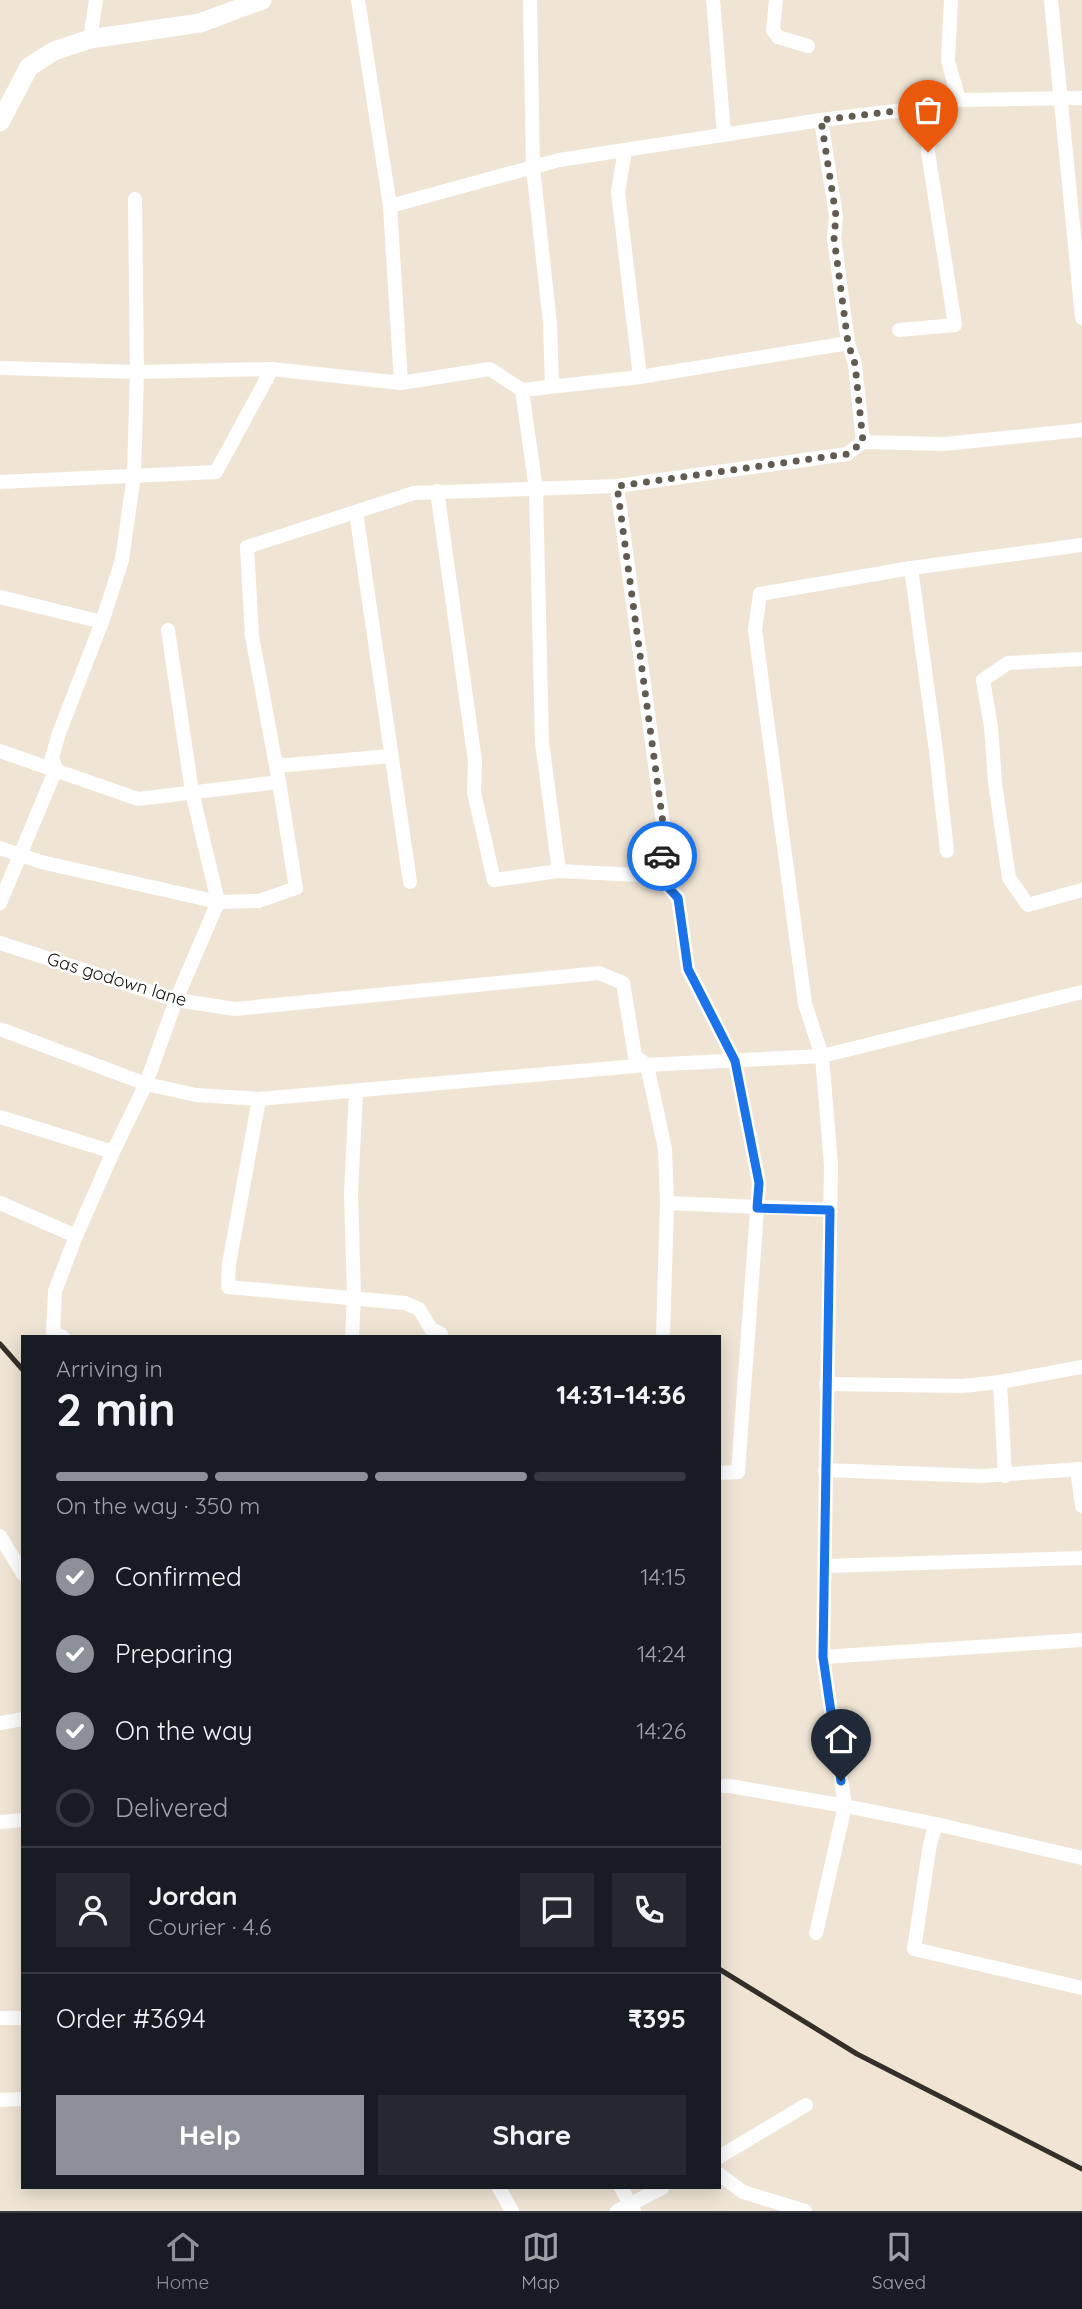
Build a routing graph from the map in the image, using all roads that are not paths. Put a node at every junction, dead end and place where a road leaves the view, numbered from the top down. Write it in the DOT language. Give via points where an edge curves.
graph roads {
  1 [pos="96,0"];
  2 [pos="262,0"];
  3 [pos="358,0"];
  4 [pos="530,0"];
  5 [pos="713,0"];
  6 [pos="776,0"];
  7 [pos="951,0"];
  8 [pos="1051,0"];
  9 [pos="90,39"];
  10 [pos="808,46"];
  11 [pos="1060,98"];
  12 [pos="1082,98"];
  13 [pos="959,100"];
  14 [pos="929,107"];
  15 [pos="821,120"];
  16 [pos="0,122"];
  17 [pos="724,134"];
  18 [pos="625,150"];
  19 [pos="533,168"];
  20 [pos="135,199"];
  21 [pos="390,206"];
  22 [pos="1082,318"];
  23 [pos="899,330"];
  24 [pos="848,343"];
  25 [pos="0,368"];
  26 [pos="272,369"];
  27 [pos="137,372"];
  28 [pos="640,377"];
  29 [pos="401,383"];
  30 [pos="552,385"];
  31 [pos="522,390"];
  32 [pos="1082,429"];
  33 [pos="863,442"];
  34 [pos="134,475"];
  35 [pos="0,482"];
  36 [pos="617,486"];
  37 [pos="536,490"];
  38 [pos="437,491"];
  39 [pos="356,512"];
  40 [pos="1082,545"];
  41 [pos="911,568"];
  42 [pos="0,597"];
  43 [pos="102,622"];
  44 [pos="168,630"];
  45 [pos="1082,659"];
  46 [pos="0,751"];
  47 [pos="391,756"];
  48 [pos="276,766"];
  49 [pos="56,769"];
  50 [pos="279,782"];
  51 [pos="192,792"];
  52 [pos="0,848"];
  53 [pos="947,851"];
  54 [pos="19,855"];
  55 [pos="559,871"];
  56 [pos="658,876"];
  57 [pos="410,882"];
  58 [pos="1082,890"];
  59 [pos="218,902"];
  60 [pos="0,903"];
  61 [pos="0,943"];
  62 [pos="1082,992"];
  63 [pos="176,1000"];
  64 [pos="0,1028"];
  65 [pos="822,1056"];
  66 [pos="735,1061"];
  67 [pos="647,1065"];
  68 [pos="146,1084"];
  69 [pos="356,1091"];
  70 [pos="258,1099"];
  71 [pos="0,1117"];
  72 [pos="113,1152"];
  73 [pos="0,1203"];
  74 [pos="667,1203"];
  75 [pos="757,1208"];
  76 [pos="830,1210"];
  77 [pos="76,1236"];
  78 [pos="354,1297"];
  79 [pos="59,1335"];
  80 [pos="352,1335"];
  81 [pos="441,1335"];
  82 [pos="663,1335"];
  83 [pos="1082,1367"];
  84 [pos="1000,1382"];
  85 [pos="826,1384"];
  86 [pos="1079,1469"];
  87 [pos="825,1470"];
  88 [pos="721,1473"];
  89 [pos="1005,1476"];
  90 [pos="1082,1506"];
  91 [pos="0,1536"];
  92 [pos="1082,1558"];
  93 [pos="825,1566"];
  94 [pos="21,1571"];
  95 [pos="1082,1640"];
  96 [pos="823,1657"];
  97 [pos="21,1719"];
  98 [pos="0,1723"];
  99 [pos="721,1786"];
  100 [pos="845,1806"];
  101 [pos="21,1820"];
  102 [pos="0,1822"];
  103 [pos="936,1824"];
  104 [pos="1082,1858"];
  105 [pos="816,1933"];
  106 [pos="1082,1988"];
  107 [pos="0,2018"];
  108 [pos="21,2018"];
  109 [pos="21,2099"];
  110 [pos="0,2100"];
  111 [pos="806,2105"];
  112 [pos="721,2156"];
  113 [pos="721,2176"];
  114 [pos="500,2189"];
  115 [pos="621,2189"];
  116 [pos="660,2189"];
  117 [pos="627,2208"];
  118 [pos="512,2211"];
  119 [pos="806,2211"];
  1 -- 9 [label="street"];
  2 -- 9 [label="street" via="200,23"];
  3 -- 21 [label="street"];
  4 -- 19 [label="street"];
  5 -- 17 [label="street"];
  6 -- 10 [label="street" via="773,30 778,37"];
  7 -- 13 [label="street" via="948,61"];
  8 -- 11 [label="street"];
  9 -- 16 [label="street" via="54,51 29,67"];
  11 -- 12 [label="street"];
  11 -- 13 [label="street"];
  11 -- 22 [label="street"];
  13 -- 14 [label="street"];
  14 -- 15 [label="street"];
  14 -- 23 [label="street" via="928,152 955,325"];
  15 -- 17 [label="street"];
  15 -- 24 [label="street"];
  17 -- 18 [label="street"];
  18 -- 19 [label="street"];
  18 -- 28 [label="street" via="618,192"];
  19 -- 21 [label="street"];
  19 -- 30 [label="street"];
  20 -- 27 [label="street"];
  21 -- 29 [label="street"];
  24 -- 28 [label="street"];
  24 -- 33 [label="street" via="855,364"];
  25 -- 27 [label="street"];
  26 -- 27 [label="street"];
  26 -- 29 [label="street"];
  26 -- 34 [label="street" via="216,471"];
  27 -- 34 [label="street"];
  28 -- 30 [label="street"];
  29 -- 31 [label="street" via="490,369"];
  30 -- 31 [label="street"];
  31 -- 37 [label="street"];
  32 -- 33 [label="street" via="945,444"];
  33 -- 36 [label="street" via="847,454"];
  34 -- 35 [label="street"];
  34 -- 43 [label="street" via="122,559"];
  36 -- 37 [label="street"];
  36 -- 56 [label="street" via="665,838"];
  37 -- 38 [label="street"];
  37 -- 55 [label="street" via="542,742"];
  38 -- 39 [label="street" via="414,493"];
  38 -- 55 [label="street" via="475,761 474,793 494,880"];
  39 -- 47 [label="street"];
  39 -- 48 [label="street" via="247,547 252,636"];
  40 -- 41 [label="street"];
  41 -- 53 [label="street"];
  41 -- 65 [label="street" via="760,594 755,630 805,1004"];
  42 -- 43 [label="street"];
  43 -- 49 [label="street" via="58,733 52,758"];
  44 -- 51 [label="street"];
  45 -- 58 [label="street" via="1008,663 983,680 1009,878 1028,905"];
  46 -- 49 [label="street"];
  47 -- 48 [label="street"];
  47 -- 57 [label="street"];
  48 -- 50 [label="street"];
  49 -- 51 [label="street" via="138,799"];
  49 -- 54 [label="street"];
  50 -- 51 [label="street"];
  50 -- 59 [label="street" via="296,888 259,901"];
  51 -- 59 [label="street"];
  52 -- 54 [label="street"];
  54 -- 59 [label="street"];
  54 -- 60 [label="street"];
  55 -- 56 [label="street"];
  56 -- 66 [label="street" via="678,898 688,969"];
  59 -- 63 [label="street"];
  61 -- 63 [label="street, Gas godown lane"];
  62 -- 65 [label="street"];
  63 -- 67 [label="street, Gas godown lane" via="235,1009 599,974 623,983 635,1056"];
  63 -- 68 [label="street"];
  64 -- 68 [label="street"];
  65 -- 66 [label="street"];
  65 -- 76 [label="street"];
  66 -- 67 [label="street"];
  66 -- 75 [label="street" via="759,1183"];
  67 -- 69 [label="street"];
  67 -- 74 [label="street" via="665,1149"];
  68 -- 70 [label="street" via="196,1095"];
  68 -- 72 [label="street"];
  69 -- 70 [label="street"];
  69 -- 78 [label="street" via="351,1193"];
  70 -- 78 [label="street" via="228,1287"];
  71 -- 72 [label="street"];
  72 -- 77 [label="street"];
  73 -- 77 [label="street"];
  74 -- 75 [label="street"];
  74 -- 82 [label="street"];
  75 -- 76 [label="street"];
  75 -- 88 [label="street" via="738,1472"];
  76 -- 85 [label="street"];
  77 -- 79 [label="street" via="55,1291 53,1332"];
  78 -- 80 [label="street"];
  78 -- 81 [label="street" via="419,1309 431,1329"];
  83 -- 84 [label="street"];
  84 -- 85 [label="street" via="963,1386"];
  84 -- 89 [label="street"];
  85 -- 87 [label="street"];
  86 -- 89 [label="street"];
  86 -- 90 [label="street"];
  87 -- 89 [label="street"];
  87 -- 93 [label="street"];
  91 -- 94 [label="street"];
  92 -- 93 [label="street"];
  93 -- 96 [label="street"];
  95 -- 96 [label="street"];
  96 -- 100 [label="street"];
  97 -- 98 [label="street"];
  99 -- 100 [label="street"];
  100 -- 103 [label="street"];
  100 -- 105 [label="street"];
  101 -- 102 [label="street"];
  103 -- 104 [label="street"];
  103 -- 106 [label="street" via="914,1949"];
  107 -- 108 [label="street"];
  109 -- 110 [label="street"];
  111 -- 112 [label="street"];
  113 -- 119 [label="street" via="743,2192"];
  114 -- 118 [label="street"];
  115 -- 117 [label="street"];
  116 -- 117 [label="street"];
}
